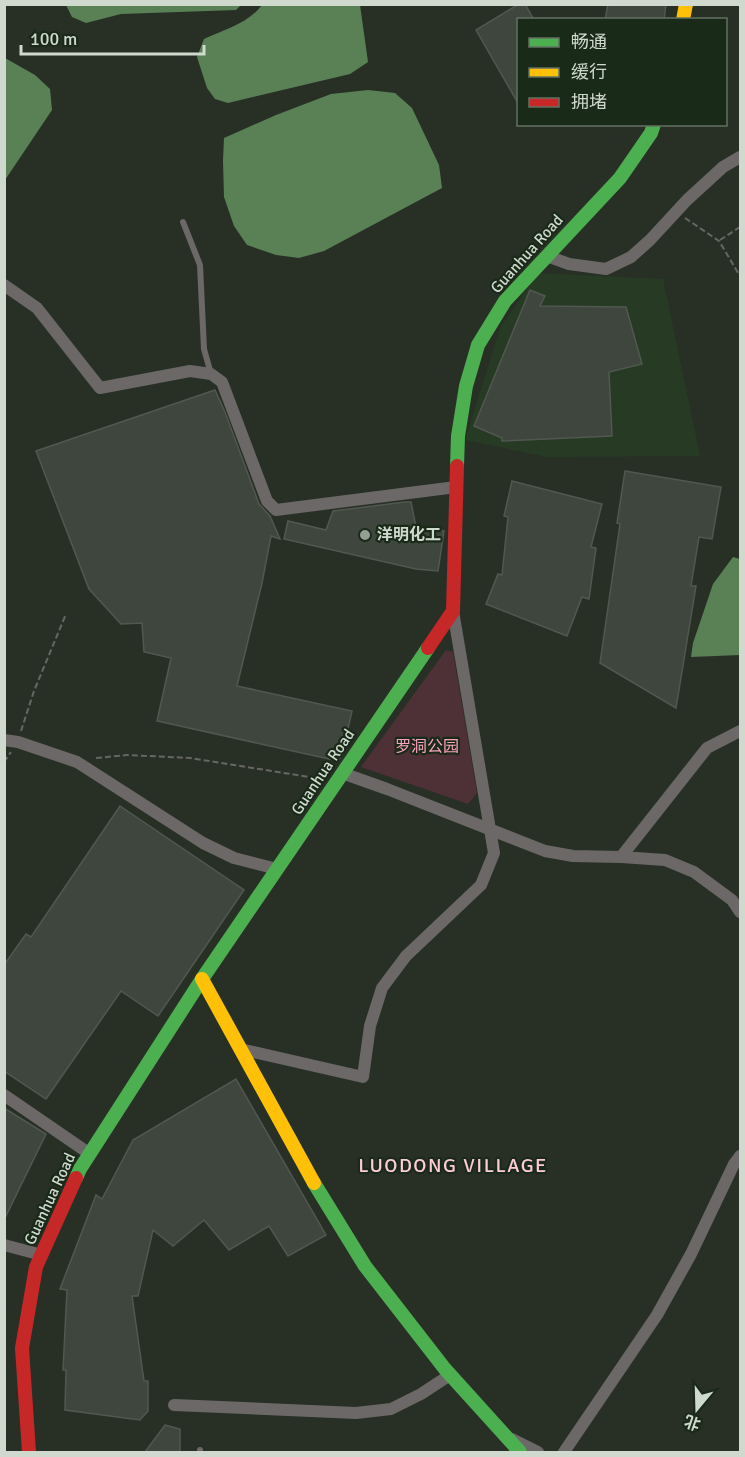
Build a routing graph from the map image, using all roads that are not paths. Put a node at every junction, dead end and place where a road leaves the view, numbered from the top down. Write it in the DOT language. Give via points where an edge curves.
graph roads {
  1 [pos="653,126"];
  2 [pos="741,157"];
  3 [pos="183,222"];
  4 [pos="547,256"];
  5 [pos="4,285"];
  6 [pos="211,374"];
  7 [pos="456,487"];
  8 [pos="453,611"];
  9 [pos="741,731"];
  10 [pos="4,740"];
  11 [pos="339,777"];
  12 [pos="490,830"];
  13 [pos="621,857"];
  14 [pos="277,869"];
  15 [pos="741,912"];
  16 [pos="202,979"];
  17 [pos="240,1049"];
  18 [pos="4,1095"];
  19 [pos="90,1154"];
  20 [pos="741,1156"];
  21 [pos="4,1245"];
  22 [pos="42,1255"];
  23 [pos="450,1375"];
  24 [pos="174,1405"];
  25 [pos="504,1435"];
  26 [pos="29,1452"];
  27 [pos="520,1452"];
  28 [pos="538,1452"];
  29 [pos="564,1452"];
  1 -- 4 [label="main road, Guanhua Road" via="620,178"];
  2 -- 4 [label="street" via="723,167 631,257 606,269 569,264"];
  3 -- 6 [label="lane" via="201,265 204,349"];
  4 -- 7 [label="main road, Guanhua Road" via="505,301 478,345 458,436"];
  5 -- 6 [label="street" via="37,308 100,388 190,372"];
  6 -- 7 [label="street" via="222,382 267,501 276,510"];
  7 -- 8 [label="main road, Guanhua Road"];
  8 -- 11 [label="main road, Guanhua Road"];
  8 -- 12 [label="street"];
  9 -- 13 [label="street" via="707,748"];
  10 -- 14 [label="street" via="77,762 203,843 234,858"];
  11 -- 12 [label="street"];
  11 -- 14 [label="main road, Guanhua Road"];
  12 -- 13 [label="street" via="545,851"];
  12 -- 17 [label="street" via="494,853 481,885 406,956 382,988 370,1026 363,1077"];
  13 -- 15 [label="street" via="665,860 694,872 732,900"];
  14 -- 16 [label="main road, Guanhua Road"];
  16 -- 17 [label="main road"];
  16 -- 19 [label="main road, Guanhua Road"];
  17 -- 23 [label="main road" via="365,1266"];
  18 -- 19 [label="street"];
  19 -- 22 [label="main road, Guanhua Road"];
  20 -- 29 [label="street" via="657,1315"];
  21 -- 22 [label="street"];
  22 -- 26 [label="main road, Guanhua Road" via="36,1267 22,1348"];
  23 -- 24 [label="street" via="391,1409 356,1413"];
  23 -- 25 [label="main road"];
  25 -- 27 [label="main road"];
  25 -- 28 [label="street"];
}
